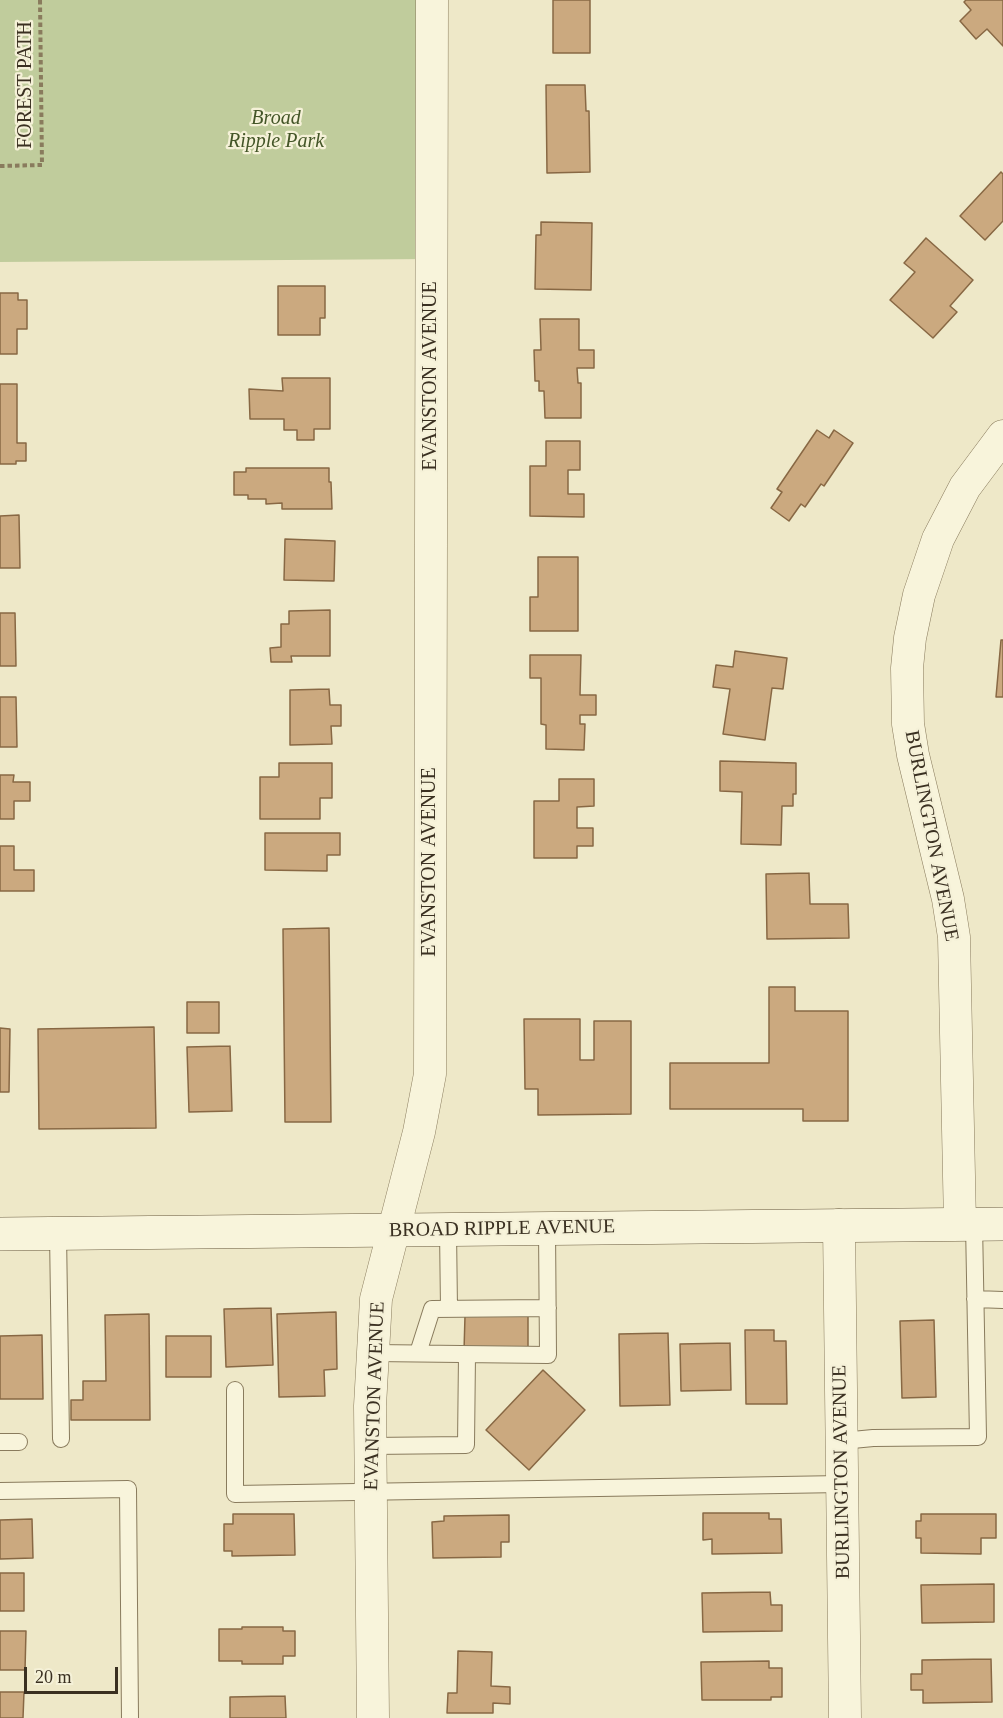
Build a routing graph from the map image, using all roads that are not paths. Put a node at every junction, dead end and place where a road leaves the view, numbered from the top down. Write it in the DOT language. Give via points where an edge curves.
graph roads {
  1 [pos="432,0"];
  2 [pos="1003,436"];
  3 [pos="979,1224"];
  4 [pos="839,1225"];
  5 [pos="547,1229"];
  6 [pos="393,1230"];
  7 [pos="448,1230"];
  8 [pos="58,1233"];
  9 [pos="0,1234"];
  10 [pos="975,1299"];
  11 [pos="1003,1299"];
  12 [pos="548,1308"];
  13 [pos="449,1309"];
  14 [pos="374,1353"];
  15 [pos="418,1353"];
  16 [pos="467,1355"];
  17 [pos="235,1390"];
  18 [pos="61,1439"];
  19 [pos="842,1441"];
  20 [pos="0,1442"];
  21 [pos="19,1442"];
  22 [pos="370,1446"];
  23 [pos="842,1484"];
  24 [pos="0,1491"];
  25 [pos="371,1493"];
  26 [pos="130,1718"];
  27 [pos="373,1718"];
  28 [pos="845,1718"];
  1 -- 6 [label="street, EVANSTON AVENUE" via="430,1074"];
  2 -- 3 [label="street, BURLINGTON AVENUE" via="965,487 938,539 919,595 907,668 913,755 954,937"];
  3 -- 4 [label="street, BROAD RIPPLE AVENUE"];
  3 -- 10 [label="lane"];
  4 -- 5 [label="street, BROAD RIPPLE AVENUE"];
  4 -- 19 [label="street, BURLINGTON AVENUE"];
  5 -- 7 [label="street, BROAD RIPPLE AVENUE"];
  5 -- 12 [label="lane"];
  6 -- 7 [label="street, BROAD RIPPLE AVENUE"];
  6 -- 8 [label="street, BROAD RIPPLE AVENUE"];
  6 -- 14 [label="street, EVANSTON AVENUE" via="376,1299"];
  7 -- 13 [label="lane"];
  8 -- 9 [label="street, BROAD RIPPLE AVENUE"];
  8 -- 18 [label="lane"];
  10 -- 11 [label="lane"];
  10 -- 19 [label="lane" via="978,1437"];
  12 -- 13 [label="lane"];
  12 -- 16 [label="lane" via="548,1355"];
  13 -- 15 [label="lane" via="432,1309"];
  14 -- 15 [label="lane"];
  14 -- 22 [label="street, EVANSTON AVENUE"];
  15 -- 16 [label="lane"];
  16 -- 22 [label="lane" via="466,1445"];
  17 -- 25 [label="lane" via="235,1494"];
  19 -- 23 [label="street, BURLINGTON AVENUE"];
  20 -- 21 [label="lane"];
  22 -- 25 [label="street, EVANSTON AVENUE"];
  23 -- 25 [label="lane"];
  23 -- 28 [label="street, BURLINGTON AVENUE"];
  24 -- 26 [label="lane" via="128,1489"];
  25 -- 27 [label="street, EVANSTON AVENUE"];
}
